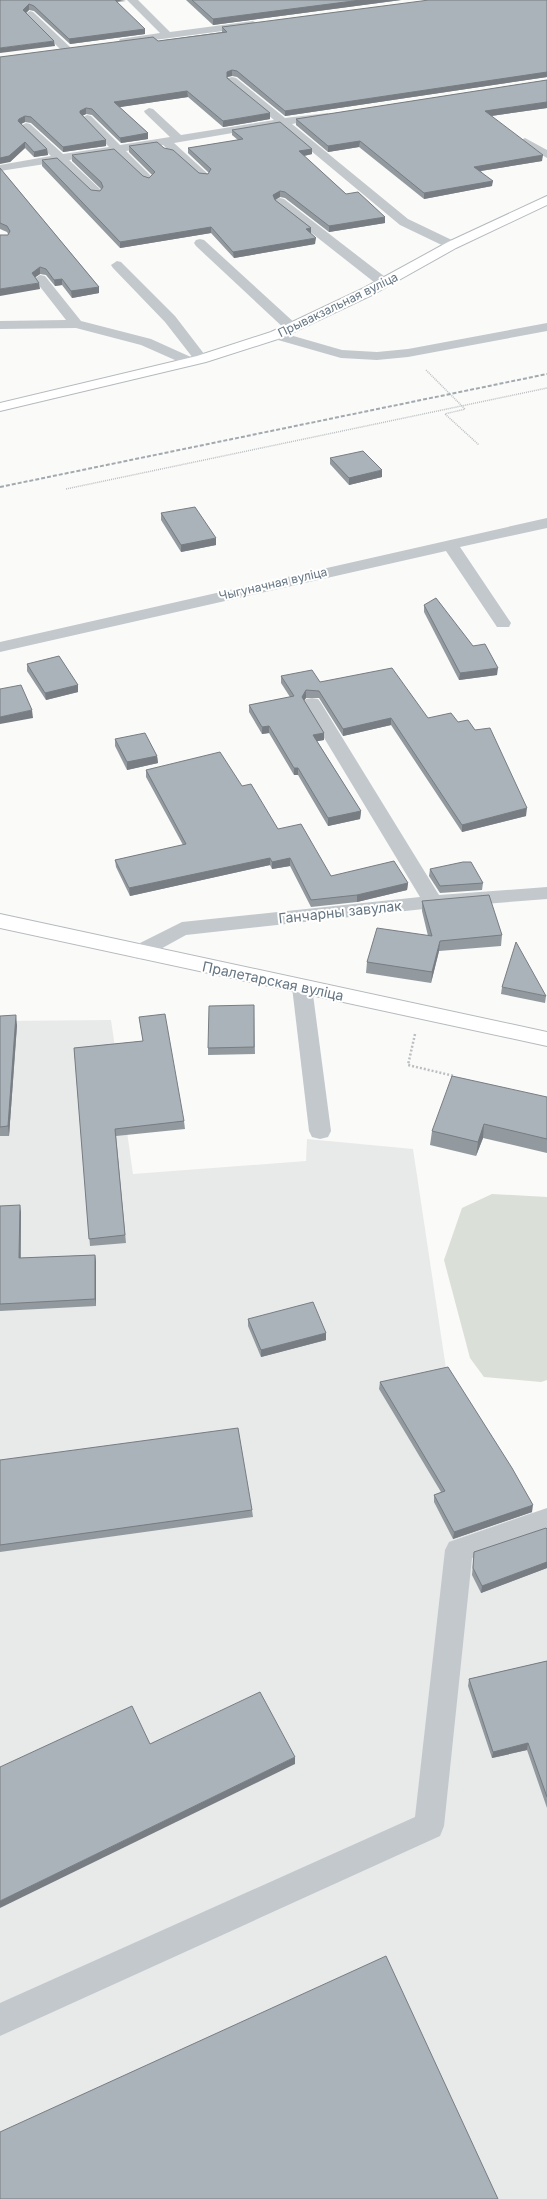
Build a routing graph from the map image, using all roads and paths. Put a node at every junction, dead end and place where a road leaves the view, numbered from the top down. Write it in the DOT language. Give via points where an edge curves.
graph roads {
  1 [pos="132,0"];
  2 [pos="30,14"];
  3 [pos="261,22"];
  4 [pos="167,35"];
  5 [pos="113,42"];
  6 [pos="52,51"];
  7 [pos="232,80"];
  8 [pos="149,111"];
  9 [pos="337,113"];
  10 [pos="87,118"];
  11 [pos="282,122"];
  12 [pos="26,126"];
  13 [pos="178,139"];
  14 [pos="165,141"];
  15 [pos="525,141"];
  16 [pos="118,149"];
  17 [pos="547,156"];
  18 [pos="59,158"];
  19 [pos="0,168"];
  20 [pos="204,176"];
  21 [pos="148,179"];
  22 [pos="96,192"];
  23 [pos="547,200"];
  24 [pos="280,202"];
  25 [pos="200,243"];
  26 [pos="452,245"];
  27 [pos="117,265"];
  28 [pos="40,278"];
  29 [pos="384,283"];
  30 [pos="0,324"];
  31 [pos="76,324"];
  32 [pos="547,327"];
  33 [pos="292,328"];
  34 [pos="276,335"];
  35 [pos="408,354"];
  36 [pos="195,360"];
  37 [pos="547,388"];
  38 [pos="462,405"];
  39 [pos="0,407"];
  40 [pos="479,444"];
  41 [pos="66,489"];
  42 [pos="547,522"];
  43 [pos="450,544"];
  44 [pos="503,623"];
  45 [pos="0,647"];
  46 [pos="312,703"];
  47 [pos="547,893"];
  48 [pos="433,902"];
  49 [pos="0,921"];
  50 [pos="139,952"];
  51 [pos="302,987"];
  52 [pos="547,1039"];
  53 [pos="320,1130"];
  54 [pos="547,1520"];
  55 [pos="0,2020"];
  1 -- 4 [label="street"];
  2 -- 6 [label="street" via="70,48"];
  3 -- 4 [label="street"];
  4 -- 5 [label="street"];
  7 -- 11 [label="street"];
  8 -- 13 [label="street"];
  9 -- 11 [label="street"];
  10 -- 16 [label="street"];
  11 -- 13 [label="street"];
  11 -- 26 [label="street" via="404,222"];
  12 -- 18 [label="street"];
  13 -- 14 [label="street"];
  14 -- 16 [label="street"];
  14 -- 20 [label="street"];
  15 -- 17 [label="street"];
  16 -- 18 [label="street"];
  16 -- 21 [label="street"];
  18 -- 19 [label="street"];
  18 -- 22 [label="street"];
  23 -- 26 [label="main road, Прывакзальная вуліца"];
  24 -- 29 [label="street"];
  25 -- 33 [label="street"];
  26 -- 29 [label="main road, Прывакзальная вуліца"];
  27 -- 36 [label="street" via="170,319"];
  28 -- 31 [label="street"];
  29 -- 33 [label="main road, Прывакзальная вуліца"];
  30 -- 31 [label="street"];
  31 -- 36 [label="street" via="146,342"];
  32 -- 35 [label="street"];
  33 -- 34 [label="main road, Прывакзальная вуліца"];
  34 -- 35 [label="street" via="341,354"];
  34 -- 36 [label="main road, Прывакзальная вуліца"];
  35 -- 38 [label="path"];
  36 -- 39 [label="main road, Прывакзальная вуліца"];
  37 -- 38 [label="path"];
  38 -- 40 [label="path" via="465,409 445,414"];
  38 -- 41 [label="path"];
  42 -- 43 [label="street, Чыгуначная вуліца"];
  43 -- 44 [label="street"];
  43 -- 45 [label="street, Чыгуначная вуліца"];
  46 -- 48 [label="street"];
  47 -- 48 [label="street, Ганчарны завулак"];
  48 -- 50 [label="street, Ганчарны завулак" via="182,929"];
  49 -- 50 [label="main road, Пралетарская вуліца"];
  50 -- 51 [label="main road, Пралетарская вуліца"];
  51 -- 52 [label="main road, Пралетарская вуліца"];
  51 -- 53 [label="street"];
  54 -- 55 [label="street" via="458,1550 429,1826"];
}
